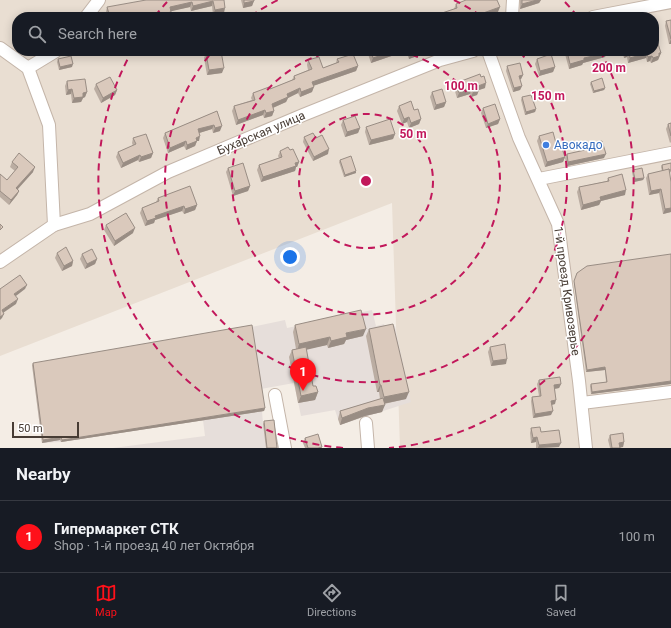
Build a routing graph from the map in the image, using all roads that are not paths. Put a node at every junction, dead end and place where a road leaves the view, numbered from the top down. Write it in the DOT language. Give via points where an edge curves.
graph roads {
  1 [pos="98,0"];
  2 [pos="513,0"];
  3 [pos="671,2"];
  4 [pos="90,12"];
  5 [pos="512,12"];
  6 [pos="619,12"];
  7 [pos="0,48"];
  8 [pos="48,56"];
  9 [pos="455,56"];
  10 [pos="490,56"];
  11 [pos="28,68"];
  12 [pos="671,153"];
  13 [pos="539,179"];
  14 [pos="54,225"];
  15 [pos="0,262"];
  16 [pos="671,392"];
  17 [pos="275,395"];
  18 [pos="582,403"];
  19 [pos="366,423"];
  20 [pos="285,448"];
  21 [pos="368,448"];
  22 [pos="586,448"];
  1 -- 4 [label="street"];
  2 -- 5 [label="street"];
  3 -- 6 [label="street"];
  7 -- 11 [label="street"];
  8 -- 11 [label="street"];
  9 -- 14 [label="street, Бухарская улица" via="303,115 168,172 90,214"];
  10 -- 13 [label="street, 1-й проезд Кривозерье" via="514,124"];
  11 -- 14 [label="street" via="50,126"];
  12 -- 13 [label="street"];
  13 -- 18 [label="street, 1-й проезд Кривозерье" via="558,224"];
  14 -- 15 [label="street, Бухарская улица"];
  16 -- 18 [label="street"];
  17 -- 20 [label="street"];
  18 -- 22 [label="street, 1-й проезд Кривозерье"];
  19 -- 21 [label="street"];
}
